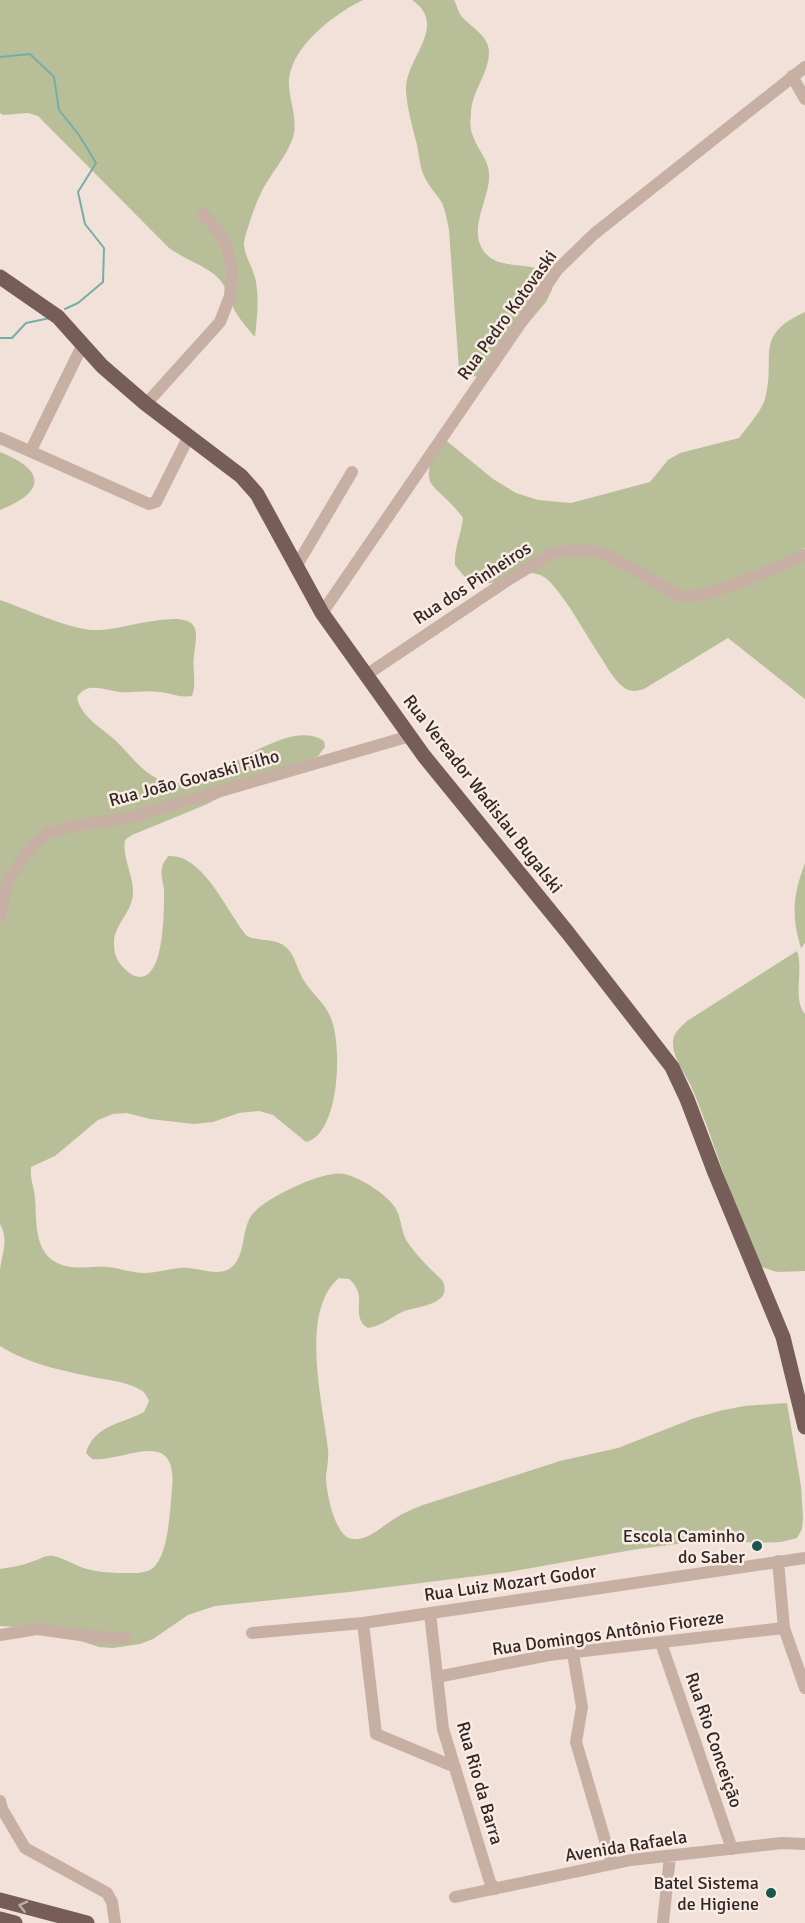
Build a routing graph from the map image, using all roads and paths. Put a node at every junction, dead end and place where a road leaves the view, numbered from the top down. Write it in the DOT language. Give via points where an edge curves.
graph roads {
  1 [pos="805,67"];
  2 [pos="792,76"];
  3 [pos="805,99"];
  4 [pos="203,214"];
  5 [pos="0,276"];
  6 [pos="83,344"];
  7 [pos="146,404"];
  8 [pos="189,436"];
  9 [pos="0,438"];
  10 [pos="31,450"];
  11 [pos="352,472"];
  12 [pos="805,555"];
  13 [pos="297,565"];
  14 [pos="322,614"];
  15 [pos="366,675"];
  16 [pos="410,736"];
  17 [pos="0,917"];
  18 [pos="805,1427"];
  19 [pos="805,1558"];
  20 [pos="778,1561"];
  21 [pos="430,1612"];
  22 [pos="363,1623"];
  23 [pos="784,1628"];
  24 [pos="252,1633"];
  25 [pos="0,1635"];
  26 [pos="125,1638"];
  27 [pos="661,1643"];
  28 [pos="573,1654"];
  29 [pos="437,1677"];
  30 [pos="805,1688"];
  31 [pos="455,1767"];
  32 [pos="0,1801"];
  33 [pos="805,1844"];
  34 [pos="732,1849"];
  35 [pos="669,1856"];
  36 [pos="612,1864"];
  37 [pos="495,1889"];
  38 [pos="455,1897"];
  39 [pos="0,1900"];
  40 [pos="0,1919"];
  41 [pos="15,1923"];
  42 [pos="87,1923"];
  43 [pos="115,1923"];
  44 [pos="663,1923"];
  1 -- 2 [label="street, Rua Pedro Kotovaski"];
  2 -- 3 [label="street"];
  2 -- 14 [label="street, Rua Pedro Kotovaski" via="594,234 557,270"];
  4 -- 7 [label="street" via="227,247 232,270 230,296 220,322"];
  5 -- 6 [label="main road, Rua Vereador Wadislau Bugalski" via="58,317"];
  6 -- 7 [label="main road, Rua Vereador Wadislau Bugalski"];
  6 -- 10 [label="street"];
  7 -- 8 [label="main road, Rua Vereador Wadislau Bugalski"];
  8 -- 10 [label="street" via="153,504"];
  8 -- 13 [label="main road, Rua Vereador Wadislau Bugalski" via="241,476 257,494"];
  9 -- 10 [label="street"];
  11 -- 13 [label="street"];
  12 -- 15 [label="street, Rua dos Pinheiros" via="736,584 690,597 680,596 632,567 595,551 552,553"];
  13 -- 14 [label="main road, Rua Vereador Wadislau Bugalski"];
  14 -- 15 [label="main road, Rua Vereador Wadislau Bugalski"];
  15 -- 16 [label="main road, Rua Vereador Wadislau Bugalski"];
  16 -- 17 [label="street, Rua João Govaski Filho" via="131,817 50,832 33,844 8,880"];
  16 -- 18 [label="main road, Rua Vereador Wadislau Bugalski" via="672,1067 783,1337"];
  19 -- 20 [label="street, Rua Luiz Mozart Godor"];
  20 -- 21 [label="street, Rua Luiz Mozart Godor"];
  20 -- 23 [label="street"];
  21 -- 22 [label="street, Rua Luiz Mozart Godor"];
  21 -- 29 [label="street, Rua Rio da Barra"];
  22 -- 24 [label="street, Rua Luiz Mozart Godor"];
  22 -- 31 [label="street" via="376,1734"];
  23 -- 27 [label="street, Rua Domingos Antônio Fioreze"];
  23 -- 30 [label="street"];
  25 -- 26 [label="street" via="37,1629"];
  27 -- 28 [label="street, Rua Domingos Antônio Fioreze"];
  27 -- 34 [label="street, Rua Rio Conceição"];
  28 -- 29 [label="street, Rua Domingos Antônio Fioreze"];
  28 -- 36 [label="street" via="582,1707 576,1742"];
  29 -- 31 [label="street, Rua Rio da Barra" via="443,1729"];
  31 -- 37 [label="street, Rua Rio da Barra"];
  32 -- 43 [label="street" via="24,1848 107,1893"];
  33 -- 34 [label="street, Avenida Rafaela"];
  34 -- 35 [label="street, Avenida Rafaela"];
  35 -- 36 [label="street, Avenida Rafaela"];
  35 -- 44 [label="street"];
  36 -- 37 [label="street, Avenida Rafaela"];
  37 -- 38 [label="street, Avenida Rafaela"];
  42 -- 39 [label="main road, one-way"];
  40 -- 41 [label="main road"];
}
